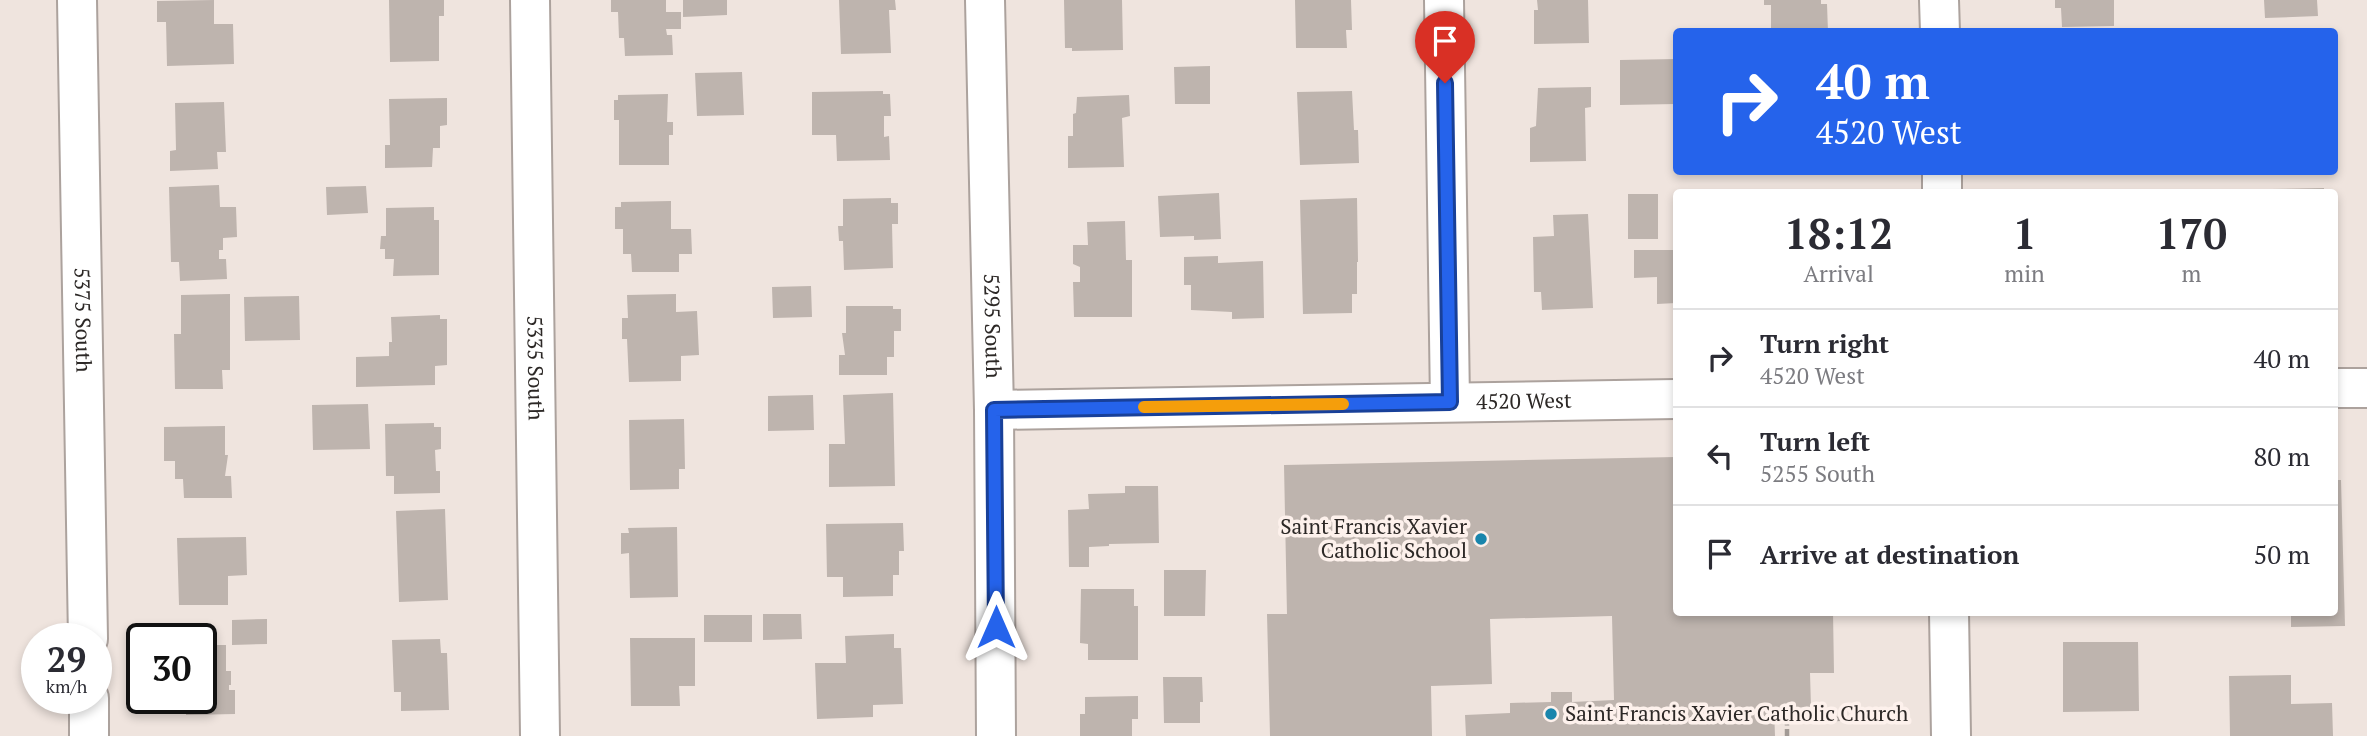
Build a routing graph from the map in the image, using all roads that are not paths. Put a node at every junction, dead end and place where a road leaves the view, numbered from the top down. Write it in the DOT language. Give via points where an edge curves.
graph roads {
  1 [pos="77,0"];
  2 [pos="530,0"];
  3 [pos="985,0"];
  4 [pos="1444,0"];
  5 [pos="1940,0"];
  6 [pos="1940,28"];
  7 [pos="2338,388"];
  8 [pos="2367,388"];
  9 [pos="1673,399"];
  10 [pos="1450,402"];
  11 [pos="994,410"];
  12 [pos="1949,616"];
  13 [pos="88,623"];
  14 [pos="89,714"];
  15 [pos="89,736"];
  16 [pos="540,736"];
  17 [pos="996,736"];
  18 [pos="1951,736"];
  1 -- 13 [label="street, 5375 South"];
  2 -- 16 [label="street, 5335 South"];
  3 -- 11 [label="street, 5295 South"];
  4 -- 10 [label="street"];
  5 -- 6 [label="street"];
  7 -- 8 [label="street"];
  9 -- 10 [label="street, 4520 West"];
  10 -- 11 [label="street, 4520 West"];
  11 -- 17 [label="street, 5295 South"];
  12 -- 18 [label="street"];
  14 -- 15 [label="street"];
}
